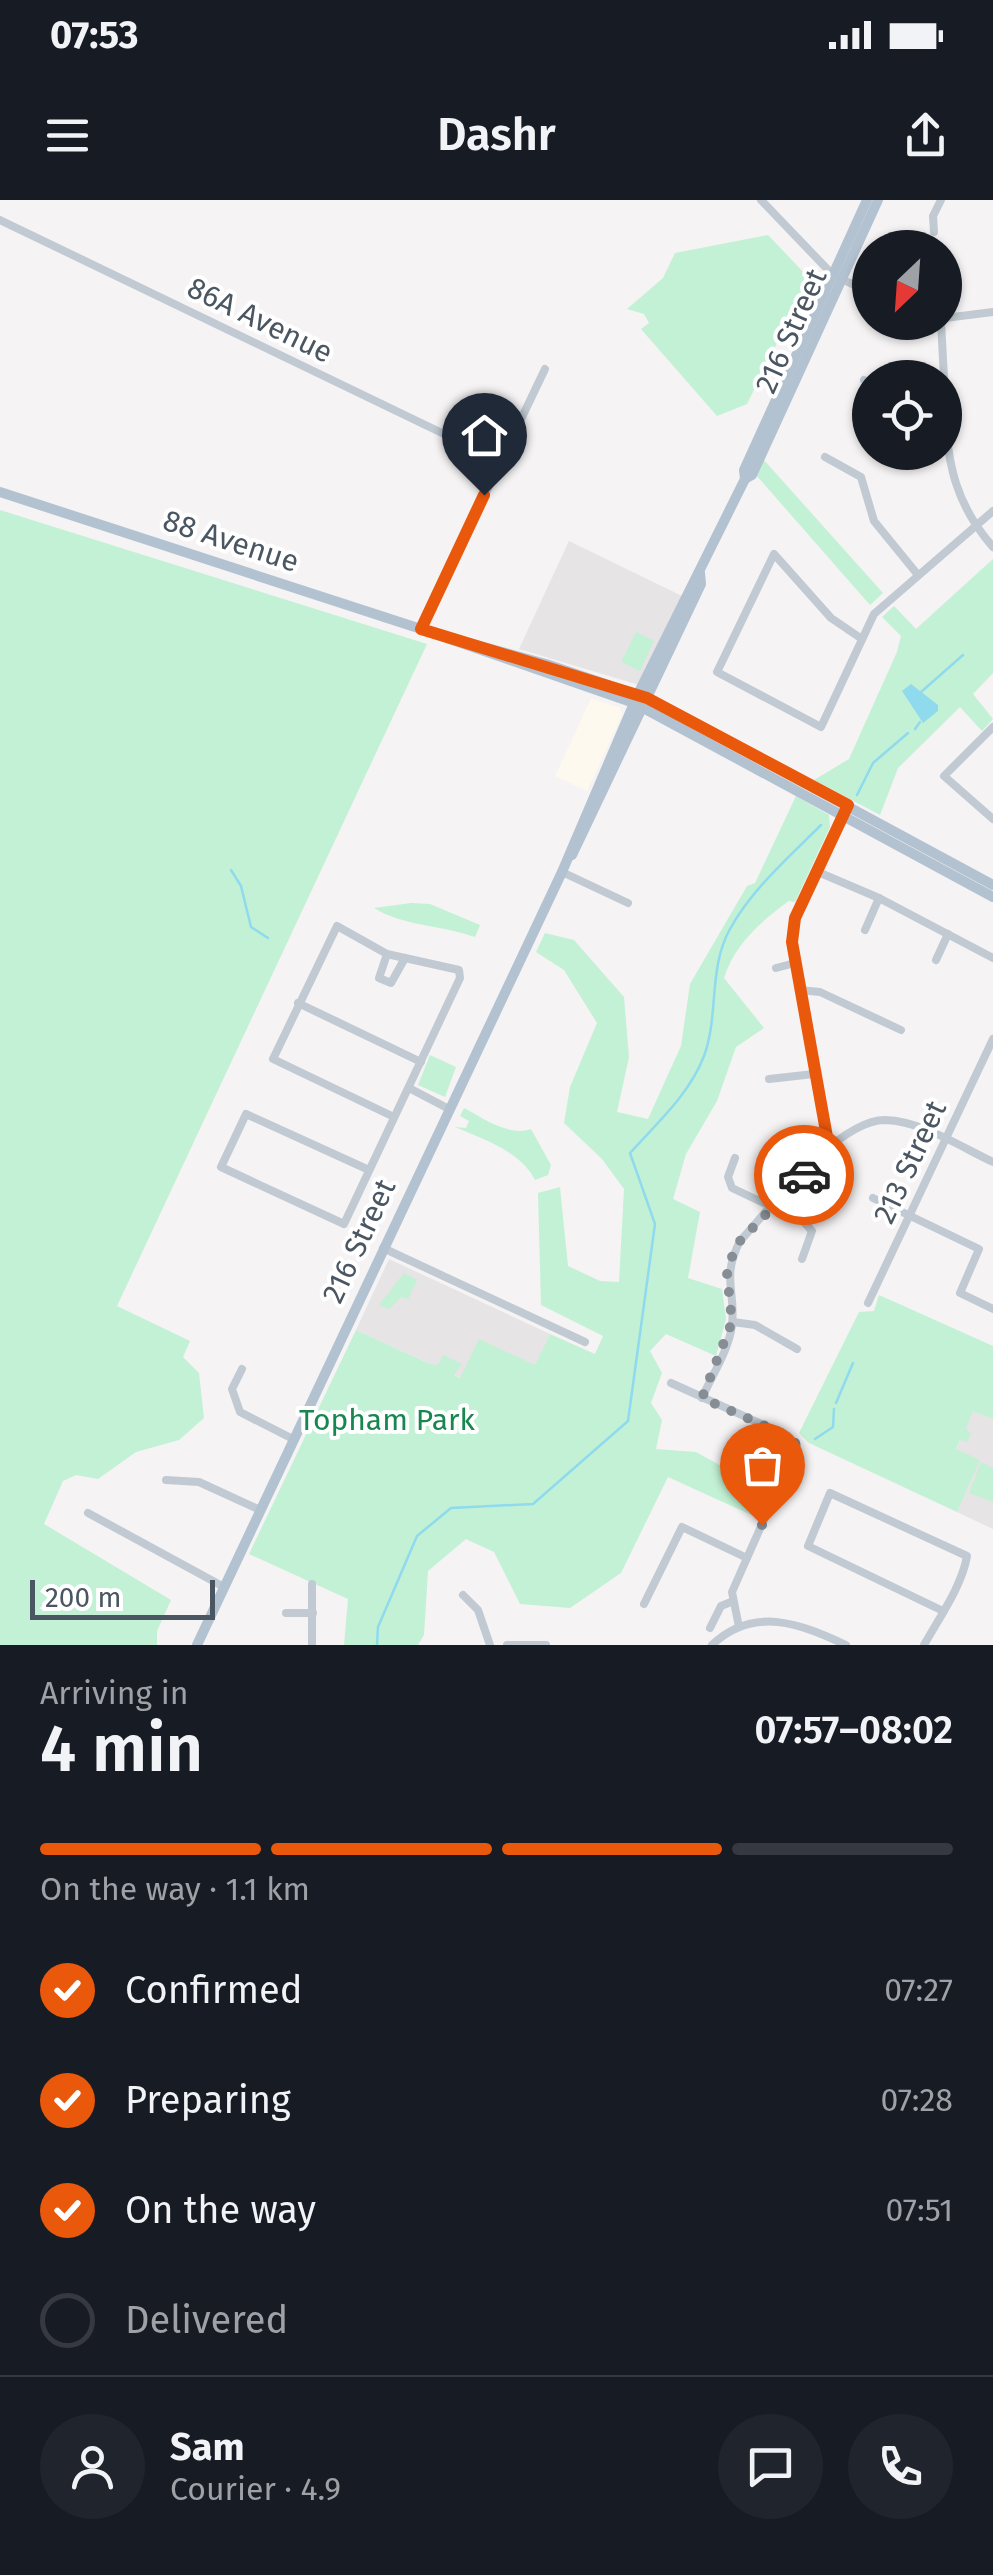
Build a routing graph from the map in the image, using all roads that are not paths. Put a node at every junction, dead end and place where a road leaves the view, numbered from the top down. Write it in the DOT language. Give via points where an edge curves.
graph roads {
  1 [pos="761,200"];
  2 [pos="867,200"];
  3 [pos="878,200"];
  4 [pos="941,200"];
  5 [pos="0,220"];
  6 [pos="934,230"];
  7 [pos="836,277"];
  8 [pos="852,285"];
  9 [pos="993,312"];
  10 [pos="962,317"];
  11 [pos="544,369"];
  12 [pos="825,457"];
  13 [pos="500,461"];
  14 [pos="951,470"];
  15 [pos="0,492"];
  16 [pos="993,511"];
  17 [pos="976,526"];
  18 [pos="993,547"];
  19 [pos="918,576"];
  20 [pos="421,629"];
  21 [pos="862,639"];
  22 [pos="641,701"];
  23 [pos="665,719"];
  24 [pos="993,726"];
  25 [pos="633,729"];
  26 [pos="845,810"];
  27 [pos="993,818"];
  28 [pos="568,860"];
  29 [pos="562,872"];
  30 [pos="818,872"];
  31 [pos="993,885"];
  32 [pos="993,896"];
  33 [pos="880,898"];
  34 [pos="628,903"];
  35 [pos="865,930"];
  36 [pos="948,934"];
  37 [pos="386,954"];
  38 [pos="405,958"];
  39 [pos="993,958"];
  40 [pos="936,960"];
  41 [pos="794,963"];
  42 [pos="776,968"];
  43 [pos="799,990"];
  44 [pos="298,1003"];
  45 [pos="901,1030"];
  46 [pos="993,1040"];
  47 [pos="421,1062"];
  48 [pos="814,1074"];
  49 [pos="769,1079"];
  50 [pos="409,1088"];
  51 [pos="449,1108"];
  52 [pos="394,1117"];
  53 [pos="946,1140"];
  54 [pos="829,1148"];
  55 [pos="735,1158"];
  56 [pos="993,1162"];
  57 [pos="369,1170"];
  58 [pos="873,1198"];
  59 [pos="772,1207"];
  60 [pos="910,1216"];
  61 [pos="383,1248"];
  62 [pos="802,1258"];
  63 [pos="868,1304"];
  64 [pos="993,1309"];
  65 [pos="732,1322"];
  66 [pos="586,1342"];
  67 [pos="798,1349"];
  68 [pos="242,1369"];
  69 [pos="671,1383"];
  70 [pos="702,1398"];
  71 [pos="294,1439"];
  72 [pos="166,1480"];
  73 [pos="260,1510"];
  74 [pos="88,1513"];
  75 [pos="747,1558"];
  76 [pos="312,1584"];
  77 [pos="224,1587"];
  78 [pos="463,1595"];
  79 [pos="732,1602"];
  80 [pos="644,1604"];
  81 [pos="943,1611"];
  82 [pos="286,1613"];
  83 [pos="313,1613"];
  84 [pos="739,1627"];
  85 [pos="710,1628"];
  86 [pos="197,1645"];
  87 [pos="312,1645"];
  88 [pos="490,1645"];
  89 [pos="507,1645"];
  90 [pos="546,1645"];
  91 [pos="712,1645"];
  92 [pos="846,1645"];
  93 [pos="924,1645"];
  1 -- 7 [label="street"];
  2 -- 7 [label="main road, 216 Street"];
  3 -- 7 [label="main road, 216 Street"];
  4 -- 6 [label="street"];
  5 -- 13 [label="street, 86A Avenue"];
  7 -- 8 [label="street"];
  7 -- 22 [label="main road, 216 Street" via="744,470 701,584"];
  9 -- 10 [label="street"];
  11 -- 13 [label="street"];
  12 -- 19 [label="street" via="861,478 874,521"];
  13 -- 20 [label="street"];
  14 -- 17 [label="street"];
  15 -- 20 [label="main road, 88 Avenue"];
  16 -- 17 [label="street"];
  17 -- 18 [label="street"];
  17 -- 19 [label="street"];
  19 -- 21 [label="street" via="874,614"];
  20 -- 22 [label="main road, 88 Avenue"];
  21 -- 21 [label="street" via="820,728 717,672 774,554 830,618"];
  22 -- 23 [label="main road, 88 Avenue"];
  22 -- 25 [label="main road, 216 Street"];
  22 -- 26 [label="main road, 88 Avenue"];
  22 -- 28 [label="main road, 216 Street"];
  23 -- 25 [label="main road"];
  23 -- 26 [label="main road, 88 Avenue"];
  24 -- 27 [label="street" via="944,776"];
  25 -- 28 [label="main road, 216 Street"];
  26 -- 30 [label="street"];
  26 -- 31 [label="main road, 88 Avenue"];
  26 -- 32 [label="main road, 88 Avenue"];
  28 -- 29 [label="main road, 216 Street"];
  29 -- 34 [label="street"];
  29 -- 51 [label="main road, 216 Street"];
  30 -- 33 [label="street"];
  30 -- 41 [label="street" via="795,918"];
  33 -- 35 [label="street"];
  33 -- 36 [label="street"];
  36 -- 39 [label="street"];
  36 -- 40 [label="street"];
  37 -- 38 [label="street"];
  37 -- 38 [label="street" via="380,978 391,983"];
  37 -- 44 [label="street" via="337,926"];
  38 -- 47 [label="street" via="459,970"];
  41 -- 42 [label="street"];
  41 -- 43 [label="street"];
  43 -- 45 [label="street" via="820,992"];
  43 -- 48 [label="street"];
  44 -- 47 [label="street"];
  44 -- 52 [label="street" via="274,1059"];
  46 -- 53 [label="street, 213 Street"];
  47 -- 50 [label="street"];
  48 -- 49 [label="street"];
  48 -- 54 [label="street"];
  50 -- 51 [label="street"];
  50 -- 52 [label="street"];
  51 -- 61 [label="main road, 216 Street"];
  52 -- 57 [label="street"];
  53 -- 54 [label="street" via="884,1120 858,1126"];
  53 -- 56 [label="street"];
  53 -- 60 [label="street, 213 Street"];
  54 -- 59 [label="street"];
  55 -- 59 [label="street" via="729,1185"];
  57 -- 57 [label="street" via="246,1114 221,1167 344,1224"];
  58 -- 60 [label="street"];
  59 -- 62 [label="street" via="812,1231"];
  59 -- 65 [label="street" via="732,1257"];
  60 -- 63 [label="street, 213 Street"];
  60 -- 64 [label="street" via="980,1248 960,1293"];
  61 -- 66 [label="street"];
  61 -- 71 [label="main road, 216 Street"];
  65 -- 67 [label="street" via="755,1325"];
  65 -- 70 [label="street"];
  68 -- 71 [label="street" via="232,1389 240,1412"];
  69 -- 70 [label="street"];
  70 -- 75 [label="street" via="795,1442 797,1451"];
  71 -- 73 [label="main road, 216 Street"];
  72 -- 73 [label="street" via="198,1482"];
  73 -- 77 [label="main road, 216 Street"];
  74 -- 77 [label="street"];
  75 -- 79 [label="street"];
  75 -- 80 [label="street" via="682,1527"];
  76 -- 83 [label="street"];
  77 -- 86 [label="main road, 216 Street"];
  78 -- 88 [label="street" via="478,1610"];
  79 -- 84 [label="street"];
  79 -- 85 [label="street" via="721,1606"];
  81 -- 81 [label="street" via="967,1561 964,1552 830,1494 808,1546"];
  81 -- 93 [label="street"];
  82 -- 83 [label="street"];
  83 -- 87 [label="street"];
  84 -- 91 [label="street"];
  84 -- 92 [label="street" via="791,1622"];
  89 -- 90 [label="street"];
}
